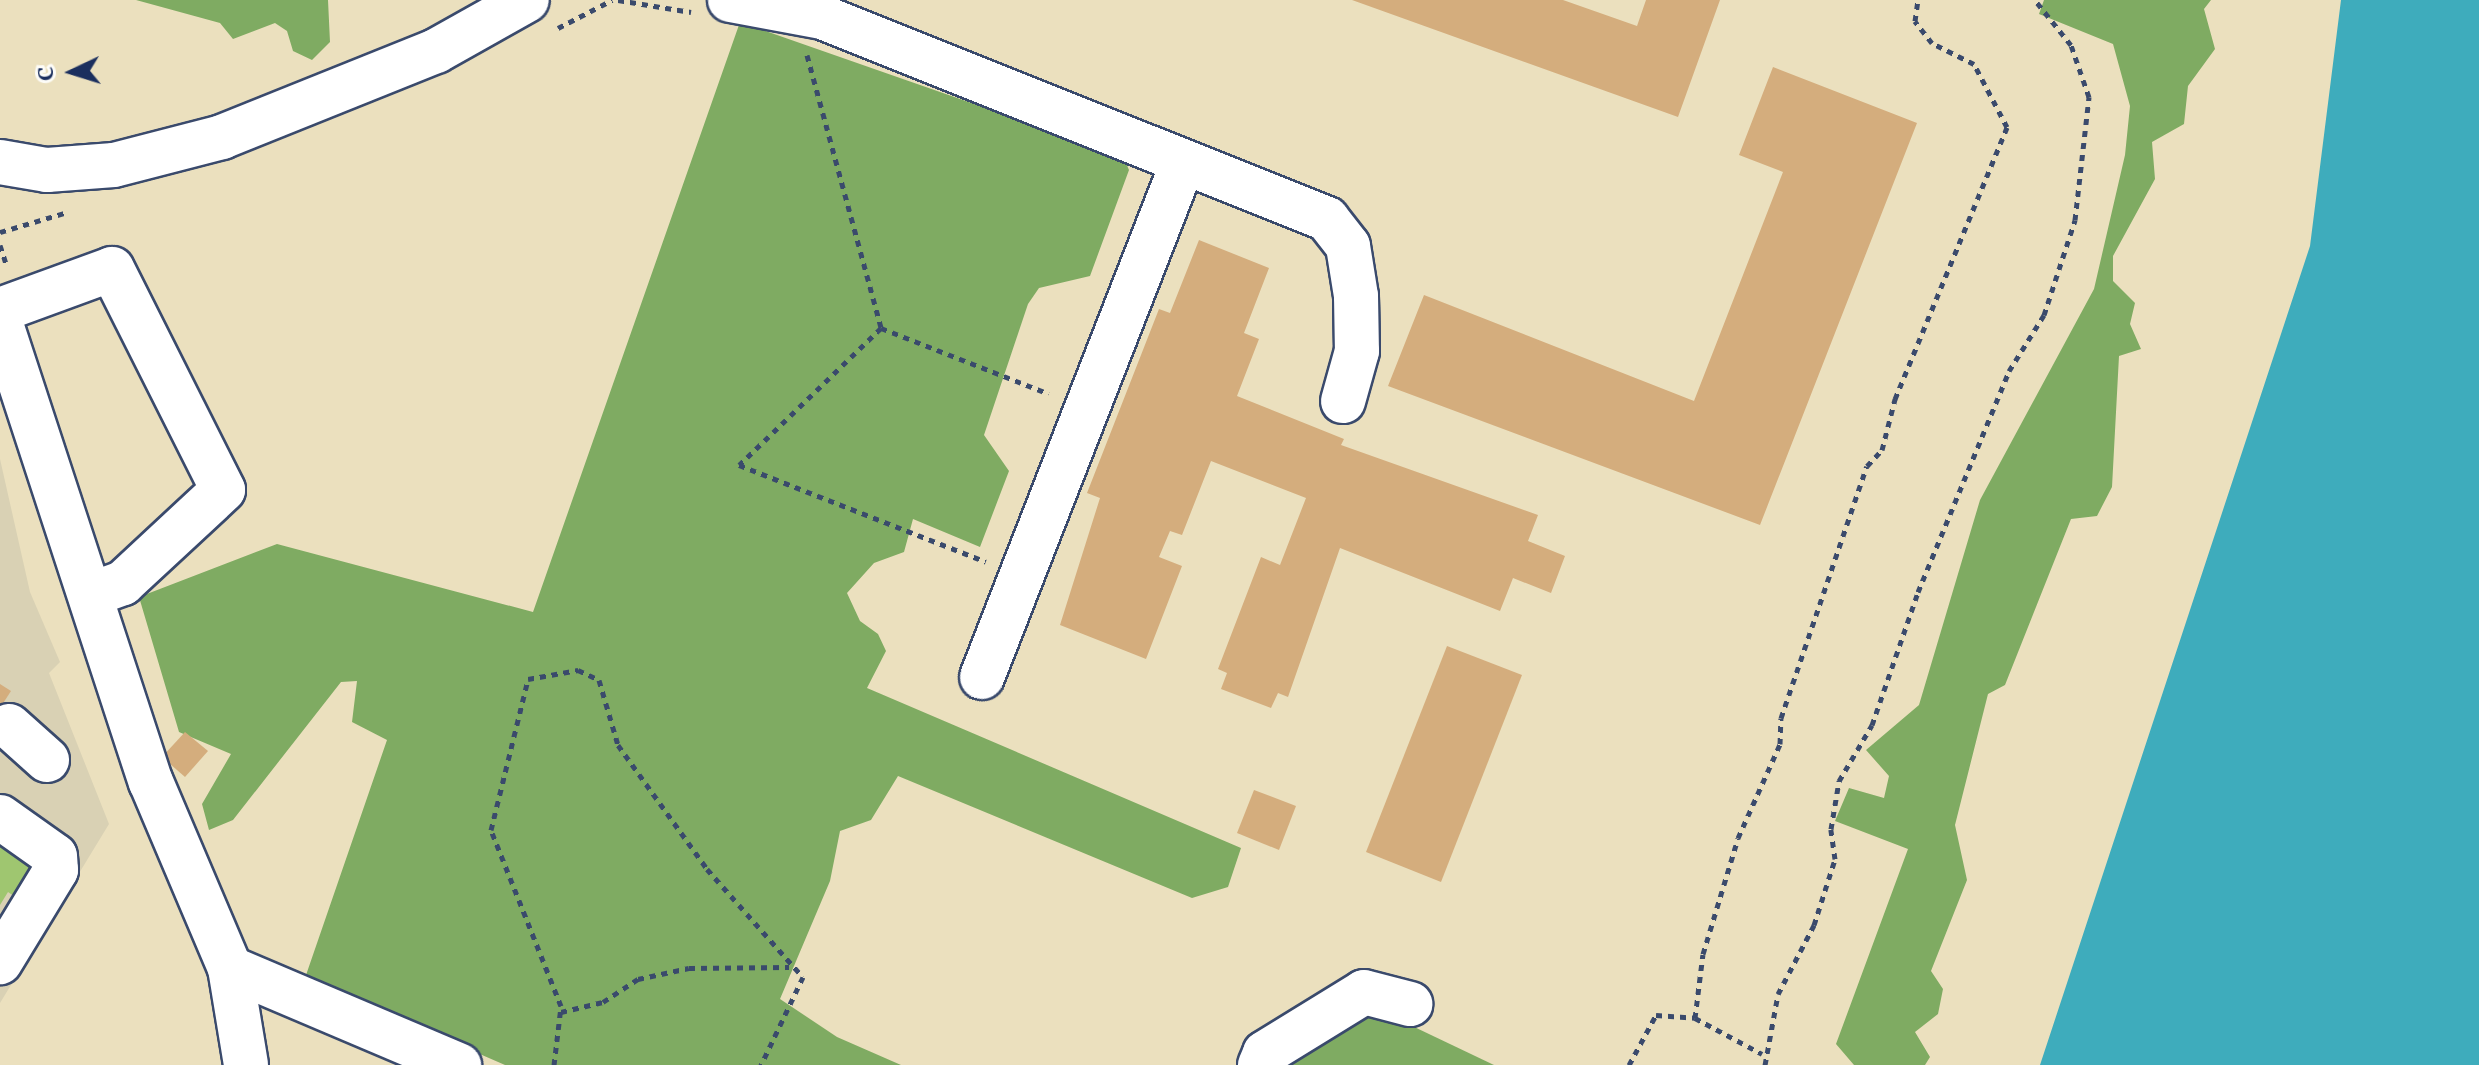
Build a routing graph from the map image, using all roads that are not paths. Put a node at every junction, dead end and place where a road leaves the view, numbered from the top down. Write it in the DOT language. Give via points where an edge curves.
graph roads {
  1 [pos="527,0"];
  2 [pos="710,6"];
  3 [pos="0,162"];
  4 [pos="1182,165"];
  5 [pos="0,310"];
  6 [pos="0,321"];
  7 [pos="7,373"];
  8 [pos="1343,401"];
  9 [pos="95,593"];
  10 [pos="982,677"];
  11 [pos="11,723"];
  12 [pos="47,760"];
  13 [pos="0,817"];
  14 [pos="0,962"];
  15 [pos="230,968"];
  16 [pos="1410,1004"];
  17 [pos="246,1065"];
  18 [pos="459,1065"];
  19 [pos="1260,1065"];
  1 -- 3 [label="street" via="436,51 222,137 114,165 47,170"];
  2 -- 4 [label="street" via="822,17"];
  4 -- 8 [label="street" via="1327,219 1348,246 1357,351"];
  4 -- 10 [label="street"];
  5 -- 9 [label="street" via="112,269 223,490 123,583"];
  6 -- 7 [label="street"];
  7 -- 9 [label="street"];
  9 -- 15 [label="street" via="151,782"];
  11 -- 12 [label="street"];
  13 -- 14 [label="street" via="55,856 56,870"];
  15 -- 17 [label="street"];
  15 -- 18 [label="street"];
  16 -- 19 [label="street" via="1364,992 1265,1053"];
}
